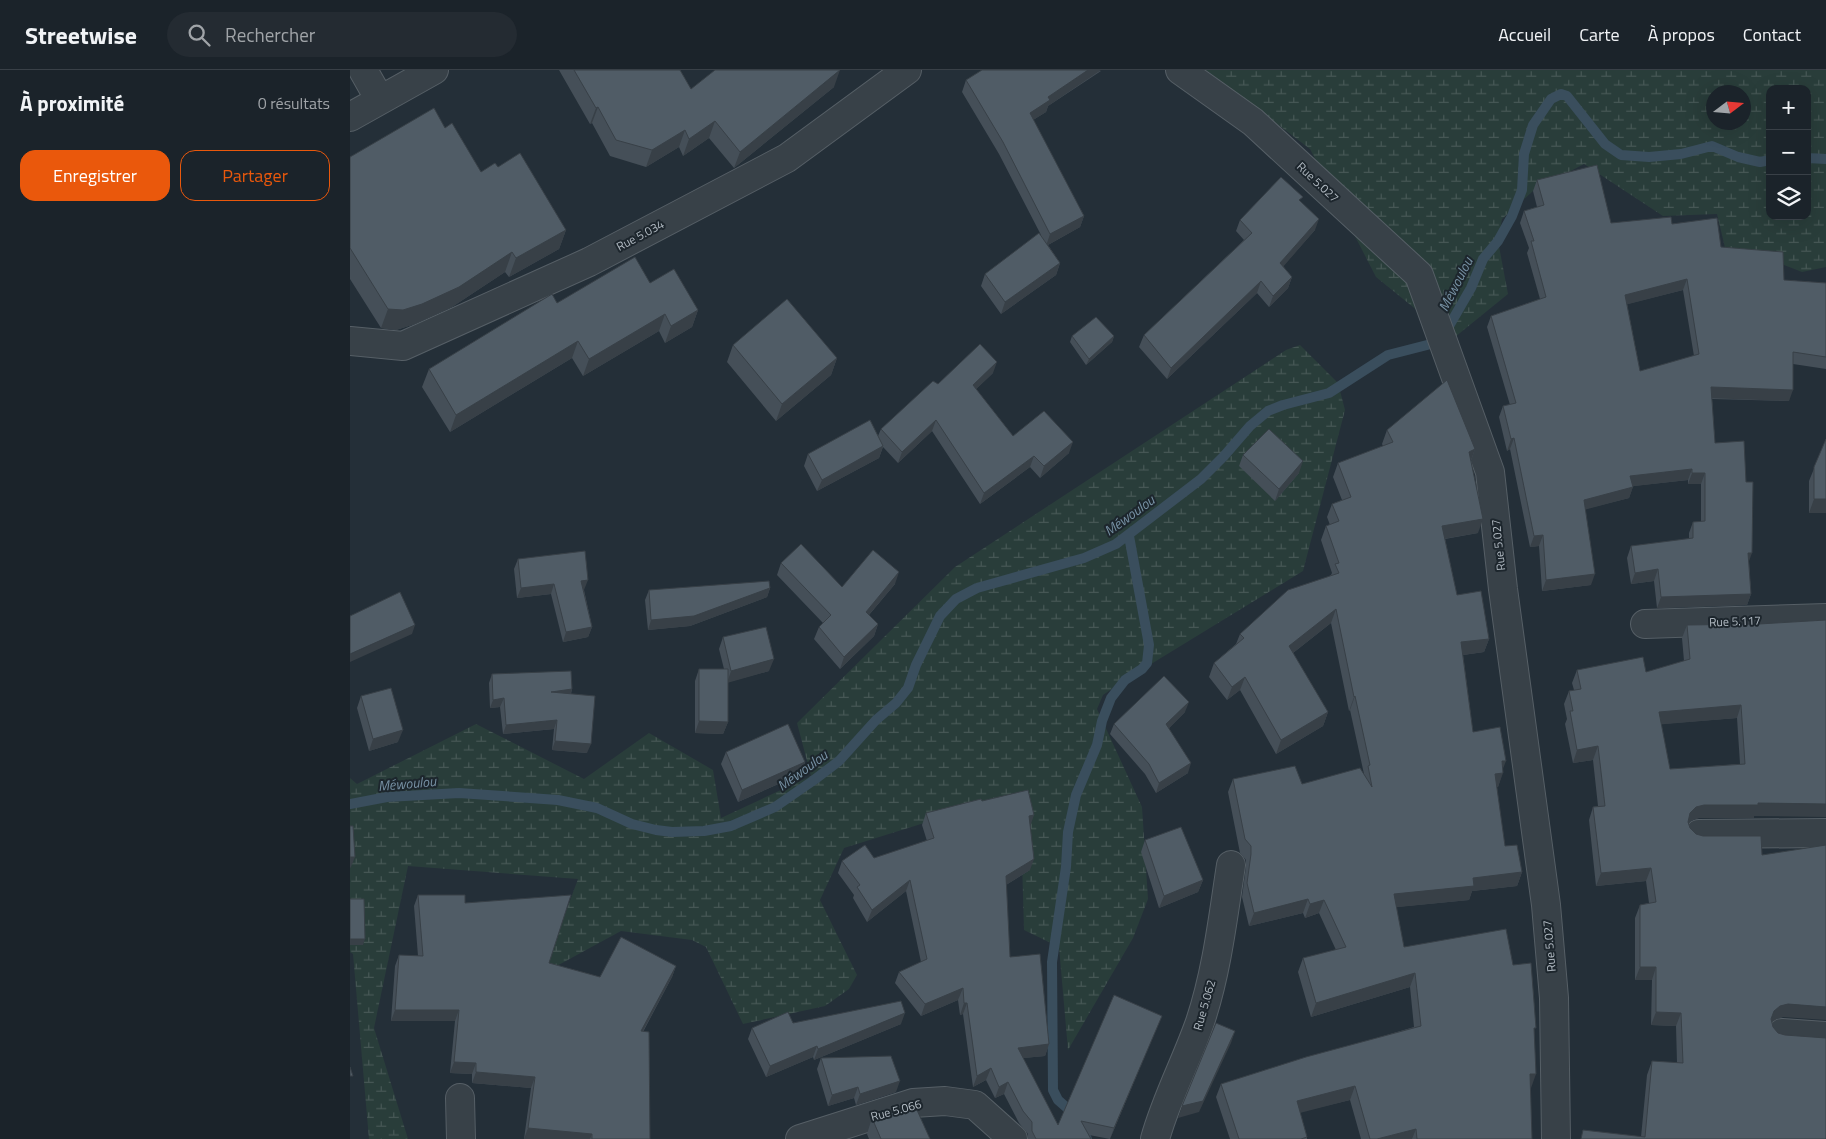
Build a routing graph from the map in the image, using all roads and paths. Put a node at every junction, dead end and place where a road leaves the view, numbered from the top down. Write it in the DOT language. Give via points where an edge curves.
graph roads {
  1 [pos="363,70"];
  2 [pos="434,70"];
  3 [pos="907,70"];
  4 [pos="1180,70"];
  5 [pos="380,100"];
  6 [pos="350,117"];
  7 [pos="350,341"];
  8 [pos="1826,618"];
  9 [pos="1645,624"];
  10 [pos="1826,833"];
  11 [pos="1699,834"];
  12 [pos="1231,865"];
  13 [pos="1782,1033"];
  14 [pos="1826,1036"];
  15 [pos="460,1098"];
  16 [pos="461,1139"];
  17 [pos="800,1139"];
  18 [pos="1012,1139"];
  19 [pos="1155,1139"];
  20 [pos="1556,1139"];
  1 -- 5 [label="street"];
  2 -- 5 [label="street"];
  3 -- 7 [label="street, Rue 5.034" via="787,158 589,262 403,346"];
  4 -- 20 [label="street, Rue 5.027" via="1253,122 1419,275 1490,472 1546,905 1554,998"];
  5 -- 6 [label="street"];
  8 -- 9 [label="street, Rue 5.117"];
  10 -- 11 [label="street"];
  12 -- 19 [label="street, Rue 5.062" via="1218,947 1201,1020 1162,1113"];
  13 -- 14 [label="street"];
  15 -- 16 [label="street"];
  17 -- 18 [label="street, Rue 5.066" via="913,1103 945,1101 974,1105"];
}
